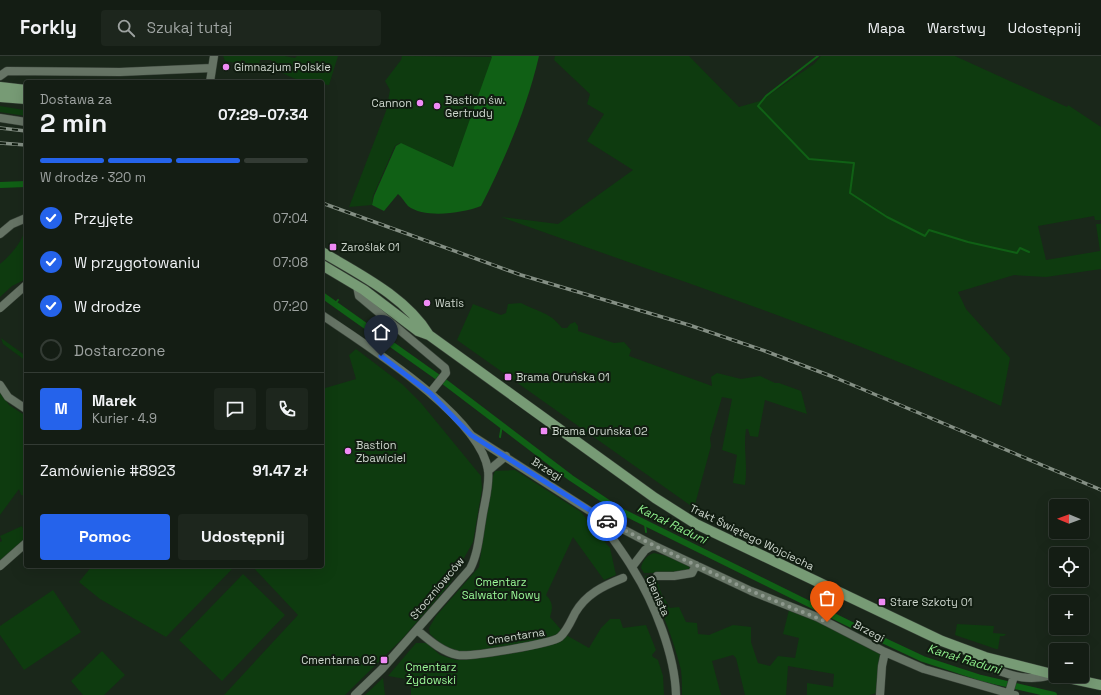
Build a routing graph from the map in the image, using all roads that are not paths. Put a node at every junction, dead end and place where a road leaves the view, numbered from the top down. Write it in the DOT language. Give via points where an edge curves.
graph roads {
  1 [pos="213,57"];
  2 [pos="212,68"];
  3 [pos="0,76"];
  4 [pos="210,80"];
  5 [pos="0,87"];
  6 [pos="24,90"];
  7 [pos="0,97"];
  8 [pos="24,99"];
  9 [pos="0,118"];
  10 [pos="24,122"];
  11 [pos="24,219"];
  12 [pos="0,234"];
  13 [pos="324,253"];
  14 [pos="324,266"];
  15 [pos="357,286"];
  16 [pos="24,287"];
  17 [pos="0,308"];
  18 [pos="324,316"];
  19 [pos="429,335"];
  20 [pos="0,385"];
  21 [pos="430,393"];
  22 [pos="24,408"];
  23 [pos="471,435"];
  24 [pos="506,456"];
  25 [pos="488,471"];
  26 [pos="596,515"];
  27 [pos="24,545"];
  28 [pos="653,545"];
  29 [pos="696,565"];
  30 [pos="0,566"];
  31 [pos="632,567"];
  32 [pos="657,576"];
  33 [pos="623,578"];
  34 [pos="417,630"];
  35 [pos="885,652"];
  36 [pos="985,657"];
  37 [pos="1049,673"];
  38 [pos="1049,677"];
  39 [pos="1013,678"];
  40 [pos="1089,682"];
  41 [pos="1101,685"];
  42 [pos="1011,693"];
  43 [pos="355,695"];
  44 [pos="676,695"];
  45 [pos="880,695"];
  1 -- 2 [label="street"];
  2 -- 3 [label="street" via="126,72 7,71"];
  2 -- 4 [label="street"];
  5 -- 6 [label="main road"];
  7 -- 8 [label="main road"];
  9 -- 10 [label="street"];
  11 -- 12 [label="street" via="12,224"];
  13 -- 19 [label="main road, Trakt Świętego Wojciecha" via="388,294 422,323"];
  14 -- 15 [label="main road, Trakt Świętego Wojciecha"];
  15 -- 19 [label="main road, Trakt Świętego Wojciecha" via="418,330"];
  15 -- 21 [label="street, Trakt Świętego Wojciecha" via="359,296 445,368 444,374"];
  16 -- 17 [label="street"];
  18 -- 21 [label="street" via="406,373"];
  19 -- 36 [label="main road, Trakt Świętego Wojciecha" via="655,498 696,524 942,641"];
  20 -- 22 [label="street" via="8,397"];
  21 -- 23 [label="street"];
  23 -- 24 [label="street, Brzegi"];
  23 -- 25 [label="street, Stoczniowców" via="481,450"];
  24 -- 25 [label="street"];
  24 -- 26 [label="street, Brzegi"];
  25 -- 34 [label="street, Stoczniowców" via="473,562"];
  26 -- 28 [label="street, Brzegi"];
  26 -- 31 [label="street, Cienista"];
  27 -- 30 [label="street"];
  28 -- 29 [label="street, Brzegi"];
  28 -- 31 [label="street" via="644,550"];
  29 -- 32 [label="street" via="692,573"];
  29 -- 35 [label="street, Brzegi" via="751,591 817,617"];
  31 -- 44 [label="street, Cienista" via="650,600 670,655"];
  33 -- 34 [label="street, Cmentarna" via="587,597 564,634 550,642 460,655 441,648"];
  34 -- 43 [label="street, Stoczniowców"];
  35 -- 42 [label="street, Brzegi" via="924,669"];
  35 -- 45 [label="street"];
  36 -- 37 [label="main road, Trakt Świętego Wojciecha"];
  36 -- 39 [label="street" via="988,666"];
  38 -- 39 [label="street" via="1036,680"];
  39 -- 42 [label="street"];
  40 -- 41 [label="main road, Trakt Świętego Wojciecha"];
}
